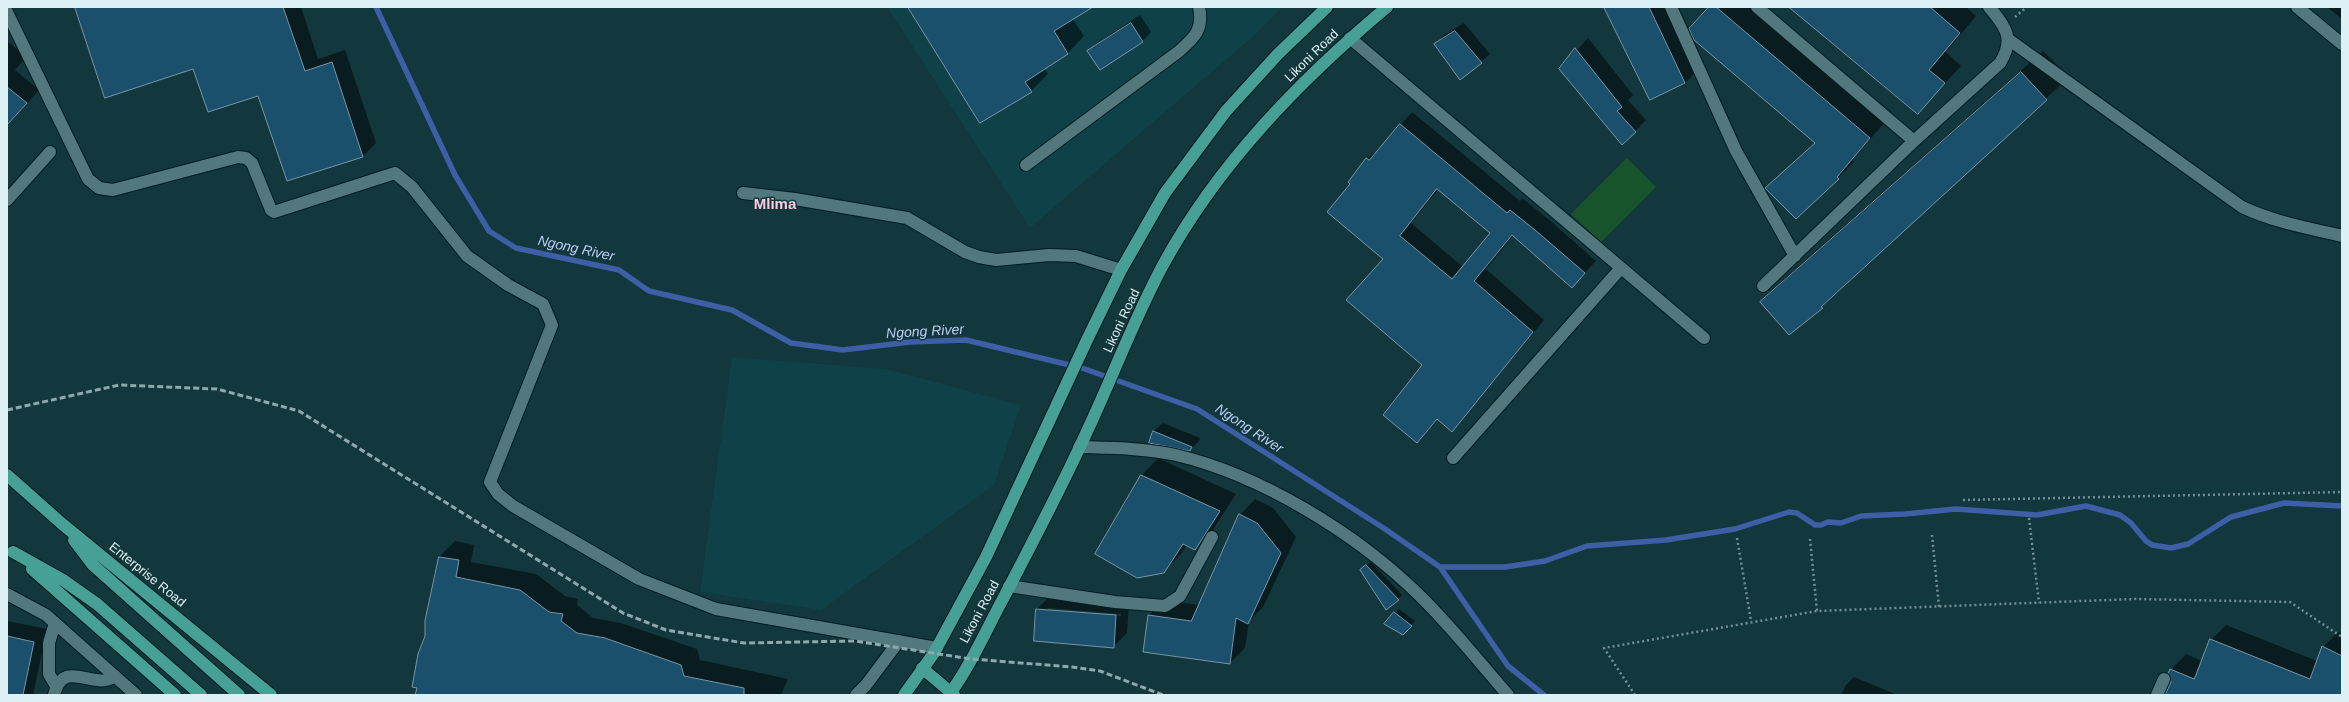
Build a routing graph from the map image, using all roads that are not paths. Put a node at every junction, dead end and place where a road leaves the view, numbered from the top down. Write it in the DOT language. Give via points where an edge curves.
graph roads {
  1 [pos="1199,7"];
  2 [pos="1327,7"];
  3 [pos="1387,7"];
  4 [pos="1671,7"];
  5 [pos="1757,7"];
  6 [pos="1989,7"];
  7 [pos="2297,7"];
  8 [pos="7,12"];
  9 [pos="1350,38"];
  10 [pos="2008,39"];
  11 [pos="2342,44"];
  12 [pos="1914,141"];
  13 [pos="50,152"];
  14 [pos="1026,165"];
  15 [pos="743,193"];
  16 [pos="7,200"];
  17 [pos="2342,236"];
  18 [pos="1795,256"];
  19 [pos="1621,268"];
  20 [pos="1121,270"];
  21 [pos="1762,286"];
  22 [pos="1704,338"];
  23 [pos="1080,447"];
  24 [pos="1453,458"];
  25 [pos="7,475"];
  26 [pos="61,523"];
  27 [pos="1212,537"];
  28 [pos="10,549"];
  29 [pos="1009,586"];
  30 [pos="7,594"];
  31 [pos="55,623"];
  32 [pos="900,641"];
  33 [pos="937,648"];
  34 [pos="922,668"];
  35 [pos="115,676"];
  36 [pos="2164,679"];
  37 [pos="55,690"];
  38 [pos="952,694"];
  39 [pos="136,695"];
  40 [pos="175,695"];
  41 [pos="201,695"];
  42 [pos="239,695"];
  43 [pos="271,695"];
  44 [pos="856,695"];
  45 [pos="904,695"];
  46 [pos="1508,695"];
  47 [pos="2157,695"];
  1 -- 14 [label="street" via="1202,20 1194,37 1178,52"];
  2 -- 20 [label="main road, Likoni Road" via="1278,54 1226,111 1166,193"];
  3 -- 9 [label="main road, Likoni Road"];
  4 -- 18 [label="street" via="1736,151"];
  5 -- 12 [label="street"];
  6 -- 10 [label="street" via="2004,27"];
  7 -- 11 [label="street"];
  8 -- 32 [label="street" via="88,179 99,188 113,190 238,157 246,158 252,163 274,212 395,173 412,187 467,256 508,285 543,304 552,325 490,482 498,494 513,506 640,579 716,609"];
  9 -- 19 [label="street"];
  9 -- 23 [label="main road, Likoni Road" via="1306,79 1247,144 1201,203 1163,265"];
  10 -- 12 [label="street" via="2008,51 2000,64"];
  10 -- 17 [label="street" via="2242,207 2286,223"];
  12 -- 18 [label="street"];
  13 -- 16 [label="street"];
  15 -- 20 [label="street" via="907,218 979,257 996,260 1049,255 1076,256"];
  18 -- 21 [label="street"];
  19 -- 22 [label="street"];
  19 -- 24 [label="street"];
  20 -- 33 [label="main road, Likoni Road" via="986,557"];
  23 -- 29 [label="main road, Likoni Road"];
  23 -- 46 [label="street" via="1129,448 1209,464 1263,487 1339,530 1380,559 1420,596"];
  25 -- 26 [label="main road, Enterprise Road"];
  26 -- 42 [label="main road" via="93,565"];
  26 -- 43 [label="main road, Enterprise Road"];
  27 -- 29 [label="street" via="1180,596 1165,606 1115,602"];
  28 -- 40 [label="main road"];
  28 -- 41 [label="main road" via="63,580 97,604"];
  29 -- 38 [label="main road, Likoni Road"];
  30 -- 31 [label="street" via="35,608"];
  31 -- 35 [label="street"];
  31 -- 37 [label="street" via="49,643 49,674"];
  32 -- 33 [label="street"];
  32 -- 44 [label="street"];
  33 -- 34 [label="main road, Likoni Road"];
  34 -- 38 [label="main road"];
  34 -- 45 [label="main road, Likoni Road"];
  35 -- 37 [label="street" via="107,680 65,677"];
  35 -- 39 [label="street"];
  36 -- 47 [label="street"];
}
